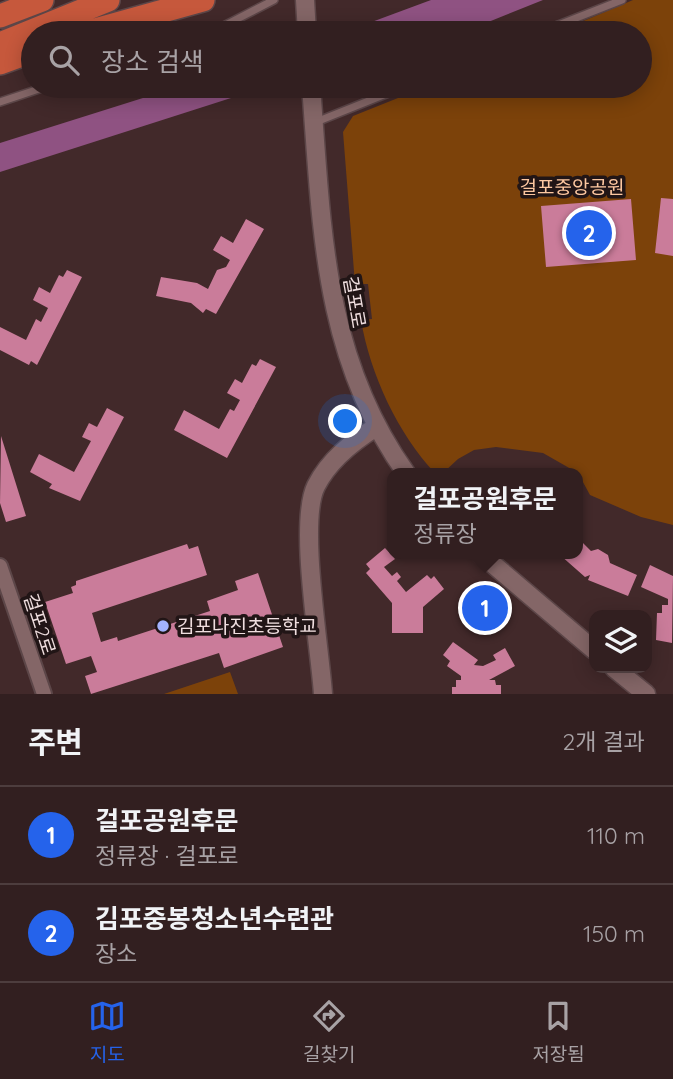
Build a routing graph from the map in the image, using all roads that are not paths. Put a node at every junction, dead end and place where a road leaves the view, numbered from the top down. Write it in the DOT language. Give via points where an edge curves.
graph roads {
  1 [pos="42,0"];
  2 [pos="108,0"];
  3 [pos="203,0"];
  4 [pos="274,0"];
  5 [pos="622,0"];
  6 [pos="305,1"];
  7 [pos="0,16"];
  8 [pos="56,21"];
  9 [pos="127,21"];
  10 [pos="233,21"];
  11 [pos="306,21"];
  12 [pos="569,21"];
  13 [pos="21,35"];
  14 [pos="0,44"];
  15 [pos="21,55"];
  16 [pos="0,63"];
  17 [pos="21,95"];
  18 [pos="312,98"];
  19 [pos="373,98"];
  20 [pos="0,102"];
  21 [pos="314,119"];
  22 [pos="376,427"];
  23 [pos="403,468"];
  24 [pos="487,559"];
  25 [pos="0,566"];
  26 [pos="589,646"];
  27 [pos="620,673"];
  28 [pos="44,694"];
  29 [pos="323,694"];
  30 [pos="333,694"];
  31 [pos="646,694"];
  1 -- 7 [label="highway"];
  2 -- 8 [label="highway"];
  3 -- 9 [label="highway"];
  4 -- 10 [label="lane"];
  5 -- 12 [label="lane"];
  6 -- 11 [label="street"];
  13 -- 14 [label="highway"];
  15 -- 16 [label="highway"];
  17 -- 20 [label="lane"];
  18 -- 21 [label="street, 걸포로"];
  19 -- 21 [label="lane"];
  21 -- 22 [label="street, 걸포로" via="334,313"];
  22 -- 23 [label="street, 걸포로"];
  22 -- 29 [label="street" via="352,442 326,469 310,500 310,562"];
  22 -- 30 [label="street" via="321,495 319,538"];
  24 -- 26 [label="street"];
  25 -- 28 [label="street, 걸포2로"];
  27 -- 31 [label="street"];
}
